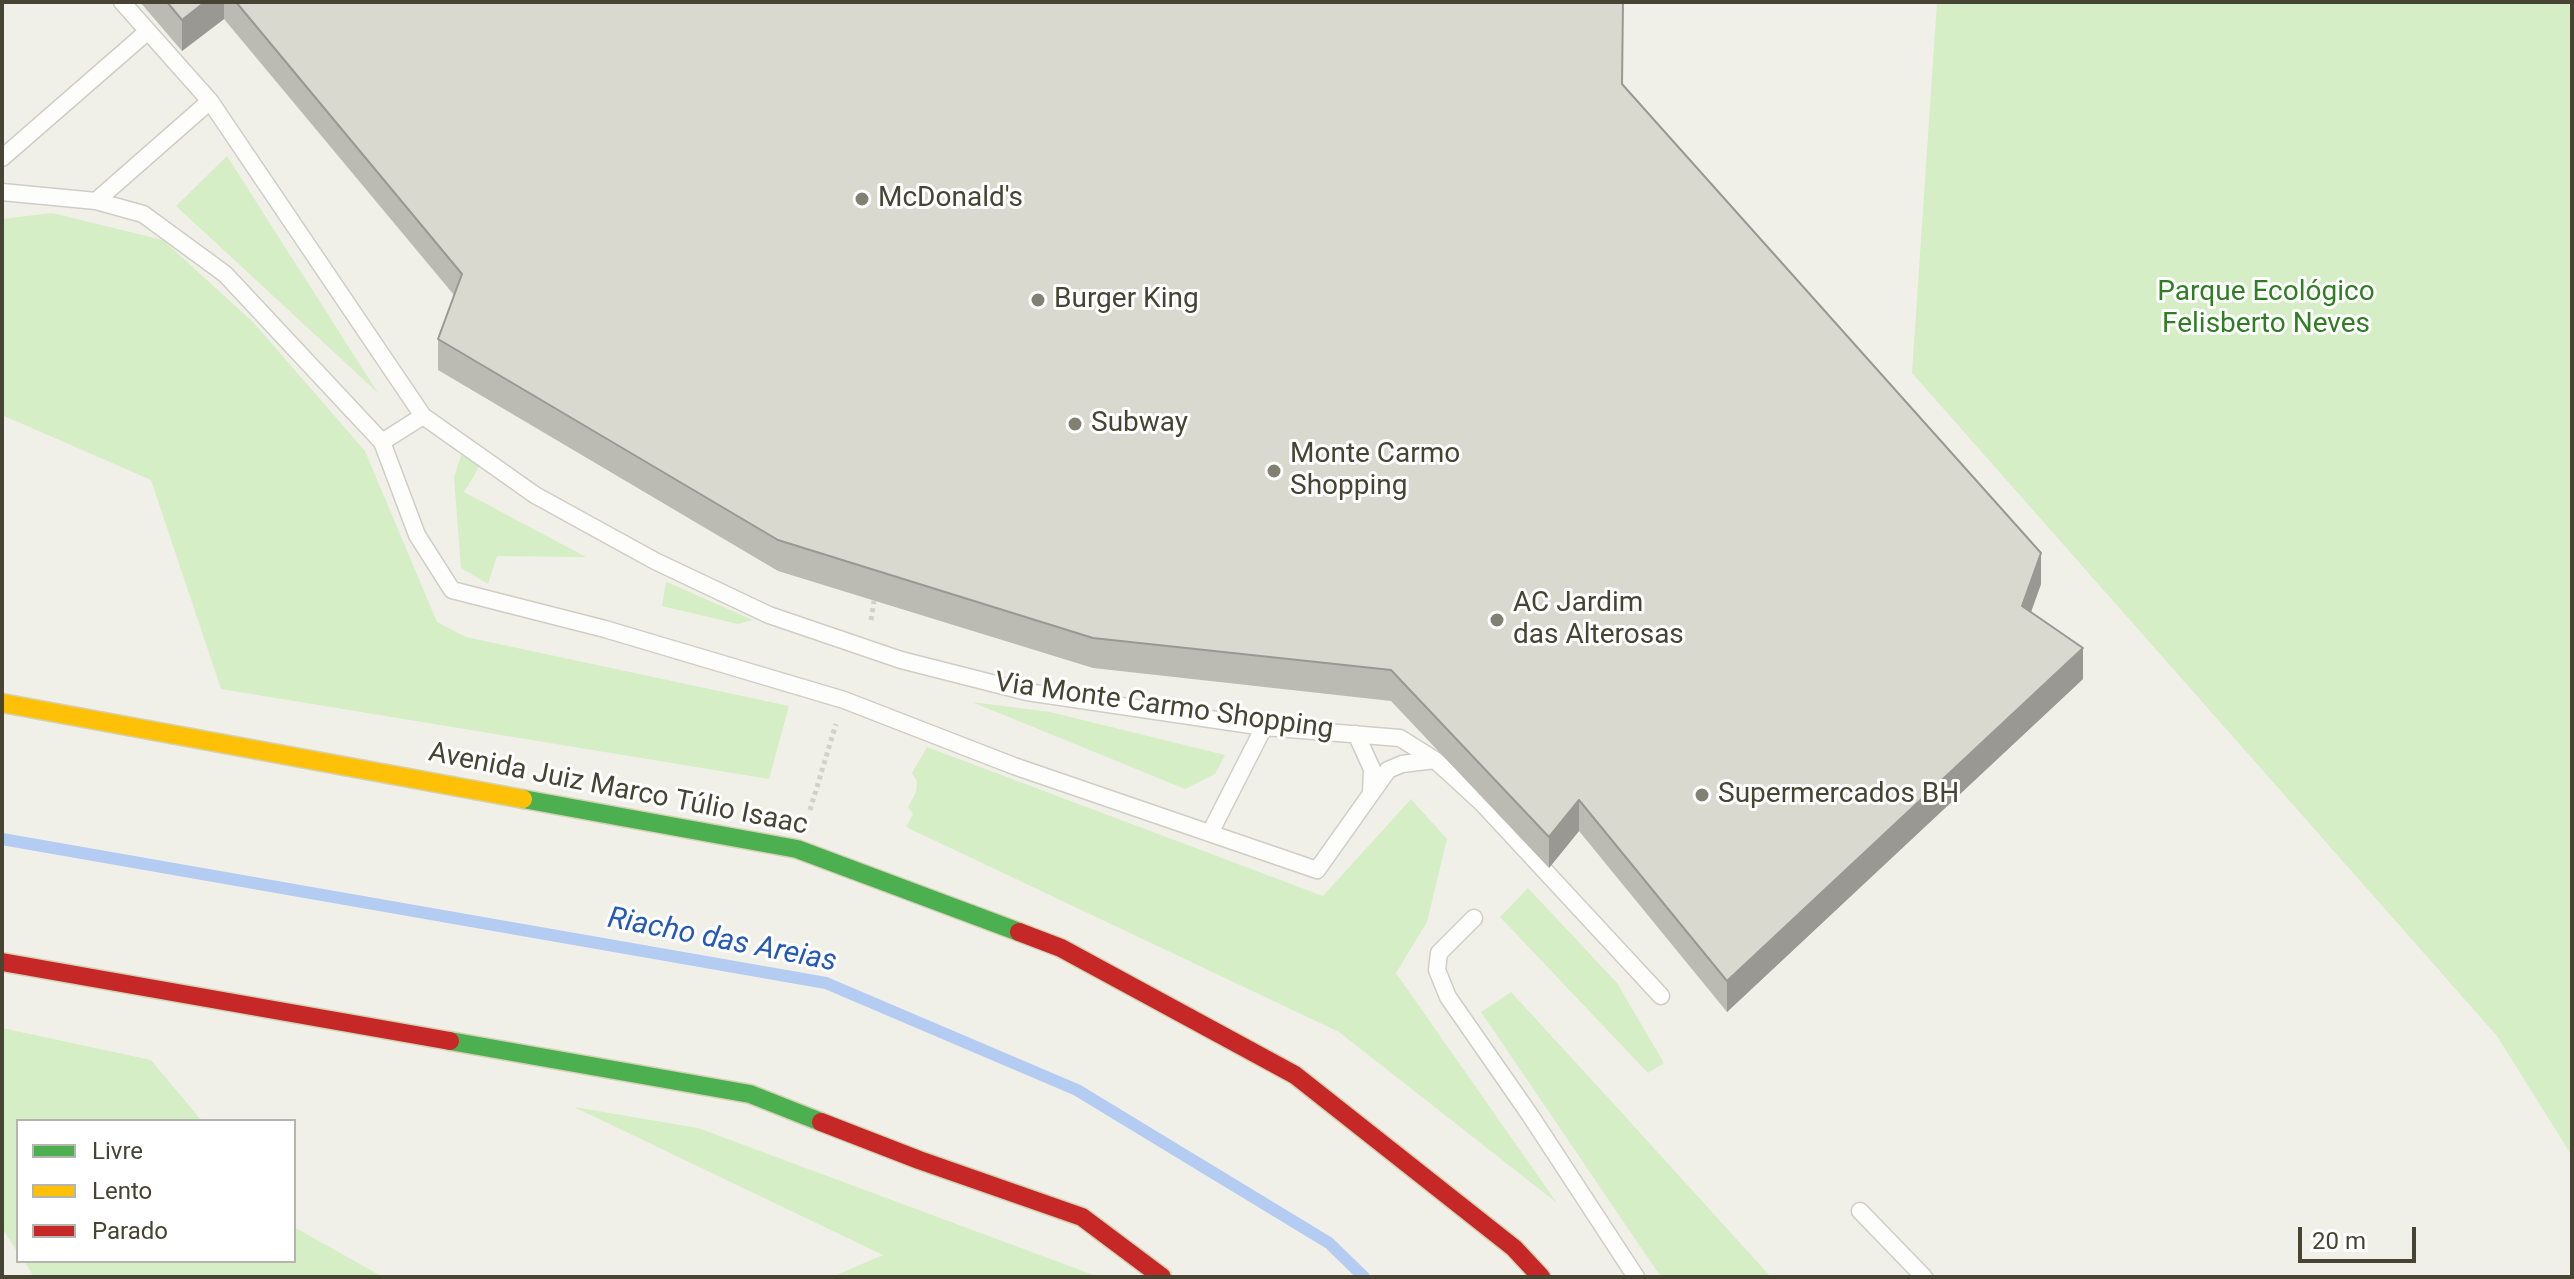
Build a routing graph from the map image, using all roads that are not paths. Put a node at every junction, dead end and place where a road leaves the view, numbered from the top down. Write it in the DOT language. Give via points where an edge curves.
graph roads {
  1 [pos="122,2"];
  2 [pos="148,31"];
  3 [pos="210,101"];
  4 [pos="2,158"];
  5 [pos="2,192"];
  6 [pos="96,201"];
  7 [pos="423,416"];
  8 [pos="382,442"];
  9 [pos="2,703"];
  10 [pos="1264,727"];
  11 [pos="1356,734"];
  12 [pos="1435,760"];
  13 [pos="1371,795"];
  14 [pos="1210,833"];
  15 [pos="1474,918"];
  16 [pos="2,962"];
  17 [pos="1661,996"];
  18 [pos="1860,1211"];
  19 [pos="1162,1277"];
  20 [pos="1541,1277"];
  21 [pos="1636,1277"];
  22 [pos="1924,1277"];
  1 -- 2 [label="lane"];
  2 -- 3 [label="lane"];
  2 -- 4 [label="lane"];
  3 -- 6 [label="lane"];
  3 -- 7 [label="lane"];
  5 -- 6 [label="lane"];
  6 -- 8 [label="lane" via="143,214 225,274"];
  7 -- 8 [label="lane"];
  7 -- 10 [label="lane, Via Monte Carmo Shopping" via="535,495 604,535 769,615 901,660 1027,692"];
  8 -- 14 [label="lane" via="417,535 452,590 844,700"];
  9 -- 20 [label="main road, Avenida Juiz Marco Túlio Isaac" via="797,849 1061,948 1295,1075 1514,1248"];
  10 -- 11 [label="lane, Via Monte Carmo Shopping"];
  10 -- 14 [label="lane"];
  11 -- 12 [label="lane, Via Monte Carmo Shopping" via="1400,738"];
  11 -- 13 [label="lane" via="1372,769"];
  12 -- 13 [label="lane" via="1388,770"];
  12 -- 17 [label="lane, Via Monte Carmo Shopping" via="1482,803"];
  13 -- 14 [label="lane" via="1317,870"];
  15 -- 21 [label="lane" via="1439,953 1437,970 1448,997"];
  16 -- 19 [label="main road" via="750,1094 1082,1217"];
  18 -- 22 [label="lane"];
}
